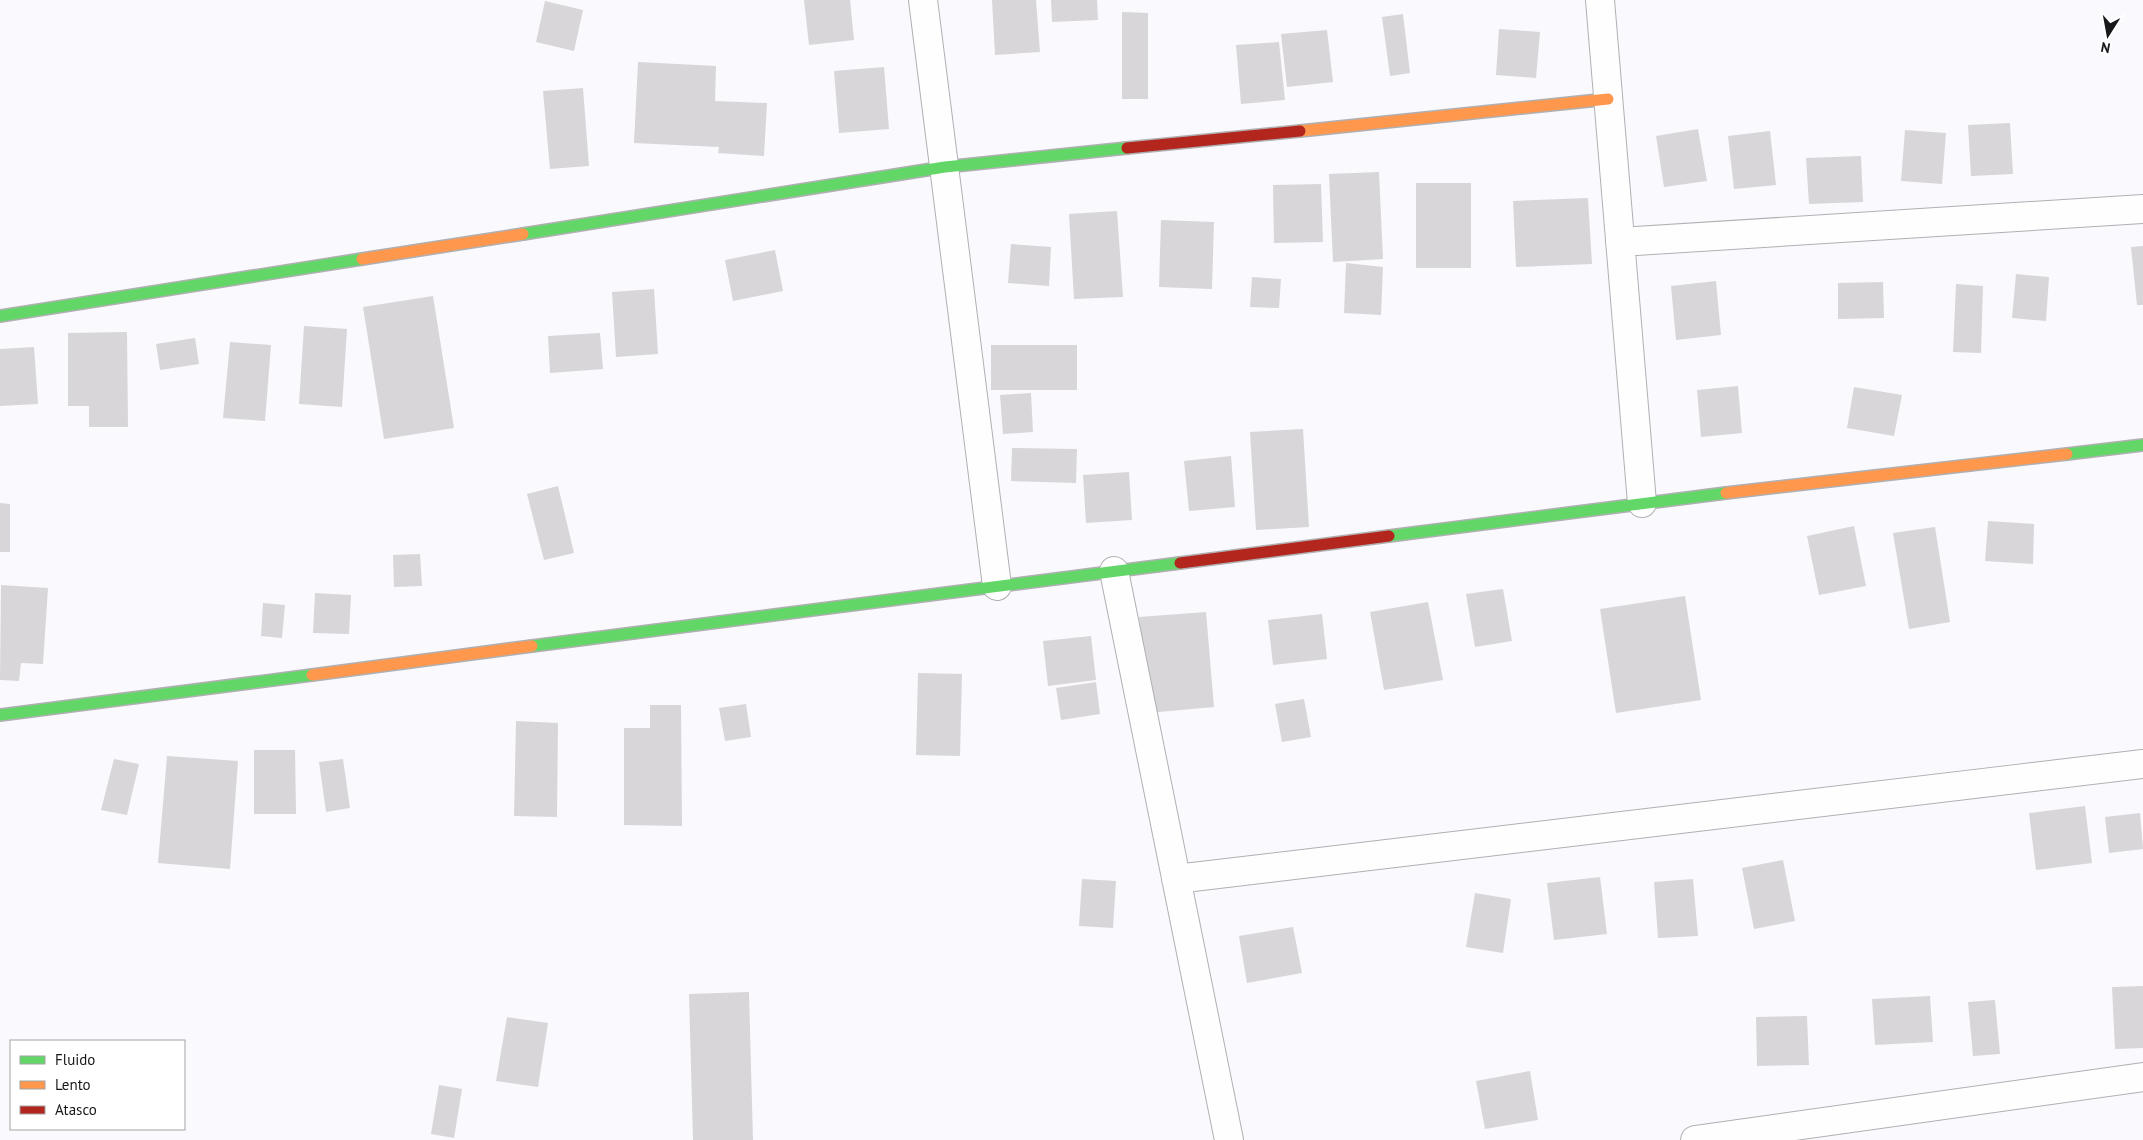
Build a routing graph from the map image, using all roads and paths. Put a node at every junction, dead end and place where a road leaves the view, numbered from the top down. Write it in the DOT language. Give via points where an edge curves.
graph roads {
  1 [pos="923,0"];
  2 [pos="1600,0"];
  3 [pos="1608,99"];
  4 [pos="945,167"];
  5 [pos="2143,209"];
  6 [pos="1620,242"];
  7 [pos="0,316"];
  8 [pos="2143,444"];
  9 [pos="1642,503"];
  10 [pos="1114,571"];
  11 [pos="997,586"];
  12 [pos="0,715"];
  13 [pos="2143,764"];
  14 [pos="1176,879"];
  15 [pos="2143,1077"];
  16 [pos="1229,1140"];
  17 [pos="1695,1140"];
  1 -- 4 [label="street"];
  2 -- 3 [label="street"];
  3 -- 4 [label="street"];
  3 -- 6 [label="street"];
  4 -- 7 [label="street"];
  4 -- 11 [label="street"];
  5 -- 6 [label="street"];
  6 -- 9 [label="street"];
  8 -- 9 [label="street"];
  9 -- 10 [label="street"];
  10 -- 11 [label="street"];
  10 -- 14 [label="street"];
  11 -- 12 [label="street"];
  13 -- 14 [label="street"];
  14 -- 16 [label="street"];
  15 -- 17 [label="street"];
}
